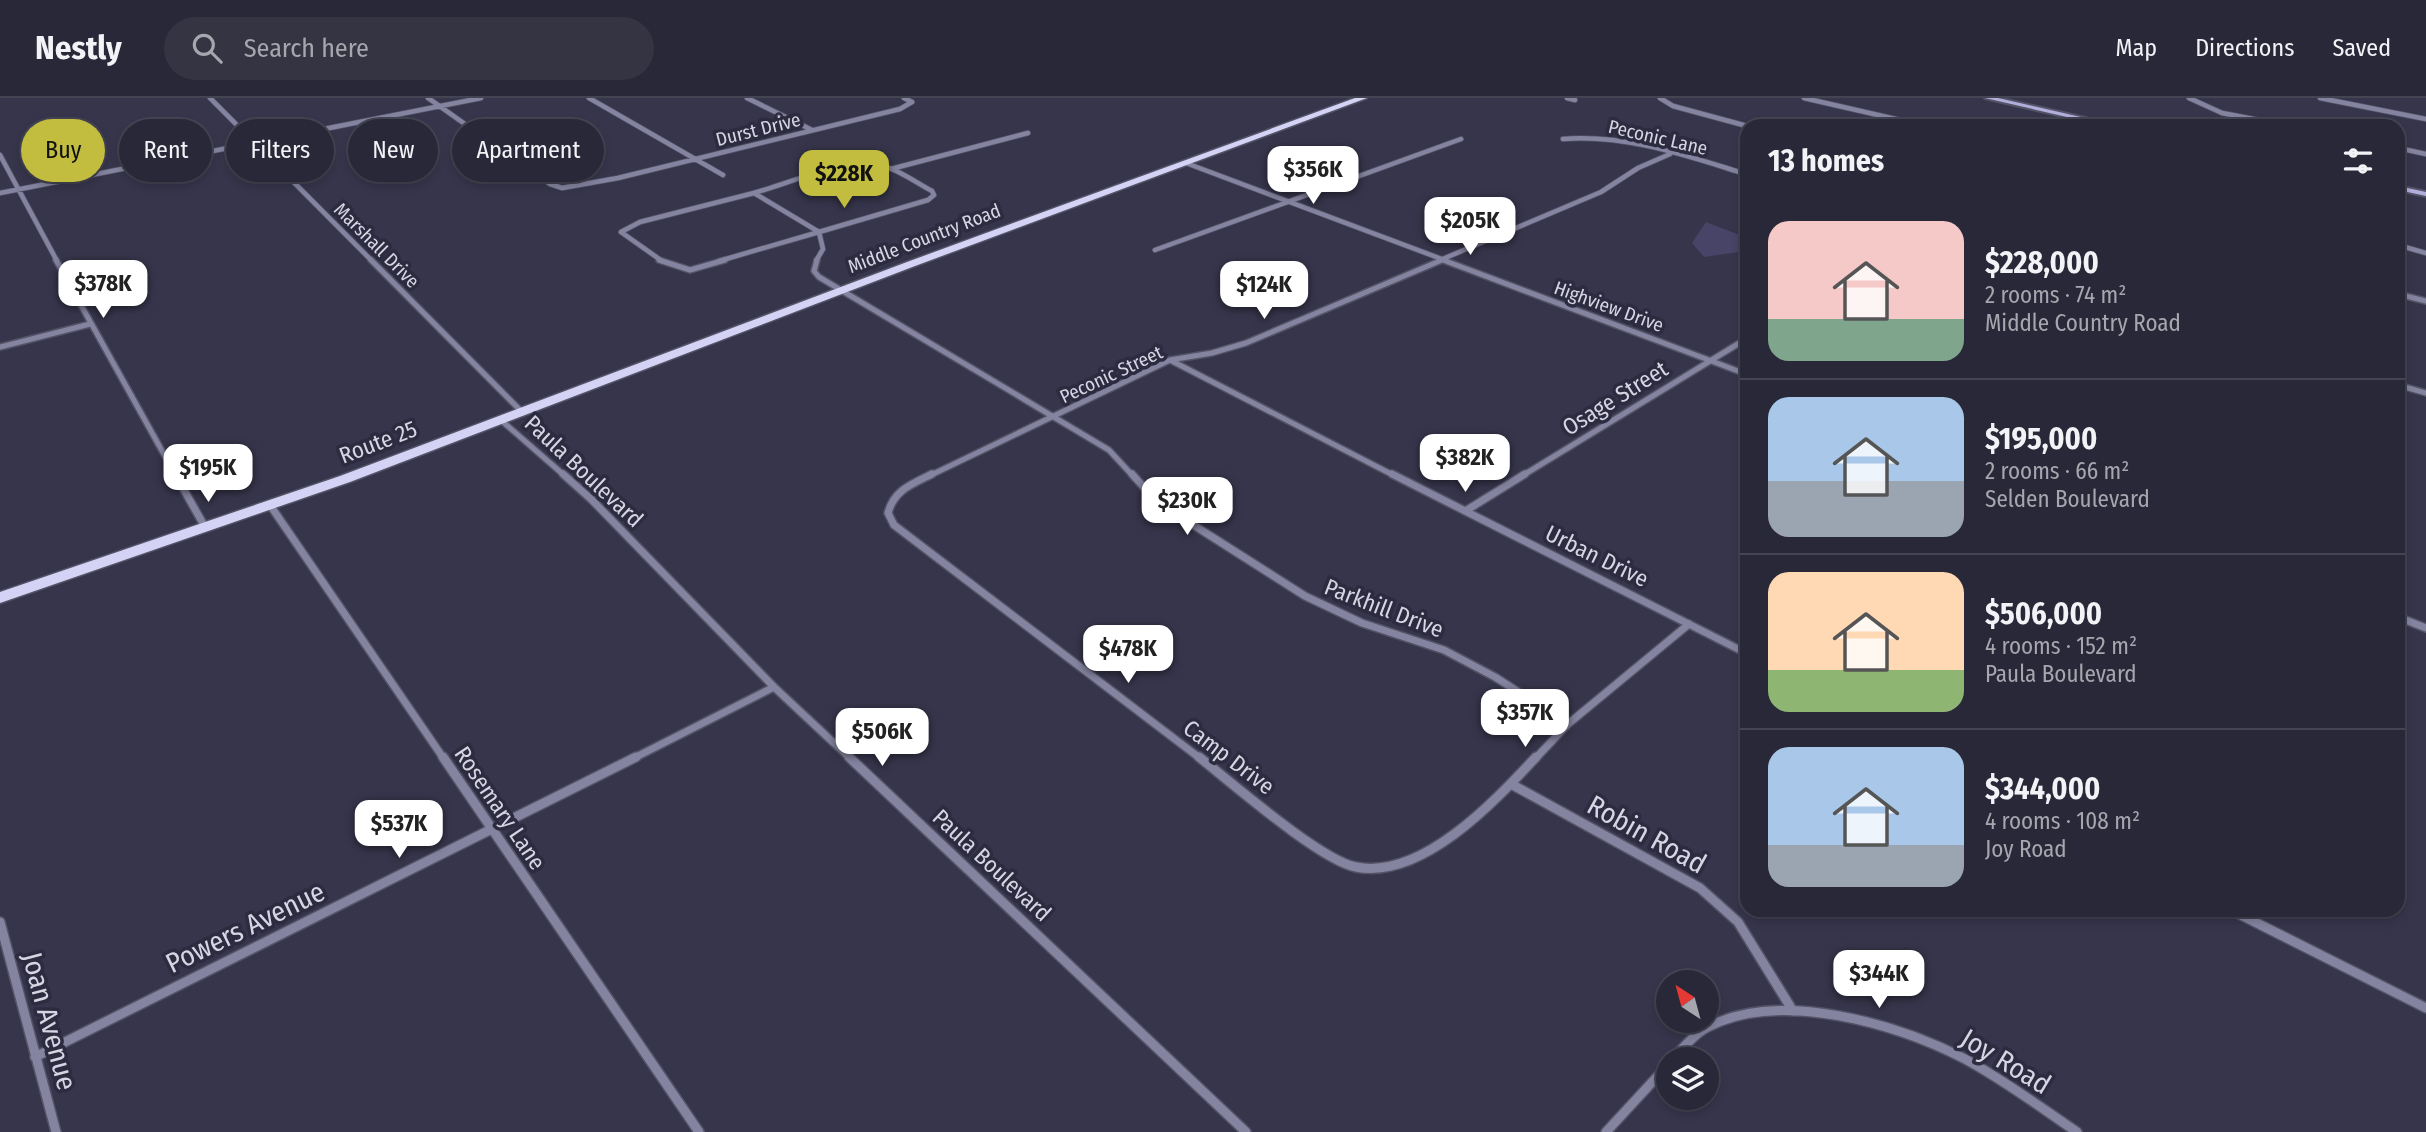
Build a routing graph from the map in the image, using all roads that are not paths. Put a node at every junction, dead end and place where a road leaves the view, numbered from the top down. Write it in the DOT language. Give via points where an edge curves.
graph roads {
  1 [pos="210,98"];
  2 [pos="428,98"];
  3 [pos="481,98"];
  4 [pos="589,98"];
  5 [pos="747,98"];
  6 [pos="904,98"];
  7 [pos="1363,98"];
  8 [pos="1567,98"];
  9 [pos="1660,98"];
  10 [pos="1804,98"];
  11 [pos="1988,98"];
  12 [pos="2189,98"];
  13 [pos="2320,98"];
  14 [pos="1574,100"];
  15 [pos="440,106"];
  16 [pos="231,119"];
  17 [pos="1896,119"];
  18 [pos="2084,119"];
  19 [pos="2257,119"];
  20 [pos="2426,119"];
  21 [pos="1740,124"];
  22 [pos="334,127"];
  23 [pos="813,130"];
  24 [pos="1028,132"];
  25 [pos="1461,139"];
  26 [pos="1563,139"];
  27 [pos="226,149"];
  28 [pos="2405,150"];
  29 [pos="1670,154"];
  30 [pos="2426,154"];
  31 [pos="0,155"];
  32 [pos="694,159"];
  33 [pos="1186,163"];
  34 [pos="890,169"];
  35 [pos="1740,172"];
  36 [pos="723,175"];
  37 [pos="294,182"];
  38 [pos="19,189"];
  39 [pos="2405,190"];
  40 [pos="0,193"];
  41 [pos="754,193"];
  42 [pos="2426,194"];
  43 [pos="1288,202"];
  44 [pos="819,230"];
  45 [pos="2405,247"];
  46 [pos="1156,250"];
  47 [pos="2426,253"];
  48 [pos="1443,260"];
  49 [pos="841,291"];
  50 [pos="2405,296"];
  51 [pos="2426,301"];
  52 [pos="90,324"];
  53 [pos="1740,343"];
  54 [pos="0,347"];
  55 [pos="1170,360"];
  56 [pos="1711,360"];
  57 [pos="1740,372"];
  58 [pos="2405,386"];
  59 [pos="2426,393"];
  60 [pos="523,413"];
  61 [pos="1054,416"];
  62 [pos="502,421"];
  63 [pos="270,505"];
  64 [pos="1466,510"];
  65 [pos="888,513"];
  66 [pos="205,527"];
  67 [pos="0,598"];
  68 [pos="2405,620"];
  69 [pos="1689,624"];
  70 [pos="2426,628"];
  71 [pos="1740,650"];
  72 [pos="775,687"];
  73 [pos="1568,724"];
  74 [pos="1511,784"];
  75 [pos="491,831"];
  76 [pos="2245,917"];
  77 [pos="0,922"];
  78 [pos="2426,1008"];
  79 [pos="1794,1011"];
  80 [pos="1686,1047"];
  81 [pos="35,1057"];
  82 [pos="1656,1078"];
  83 [pos="56,1132"];
  84 [pos="699,1132"];
  85 [pos="1246,1132"];
  86 [pos="1606,1132"];
  87 [pos="2077,1132"];
  1 -- 16 [label="street, Marshall Drive"];
  2 -- 15 [label="street"];
  3 -- 15 [label="street"];
  4 -- 32 [label="street"];
  5 -- 23 [label="street"];
  6 -- 23 [label="street, Durst Drive" via="912,102"];
  7 -- 33 [label="main road, Middle Country Road"];
  8 -- 14 [label="street"];
  9 -- 21 [label="street" via="1672,106"];
  10 -- 17 [label="street"];
  11 -- 18 [label="street"];
  12 -- 19 [label="street" via="2211,109"];
  13 -- 20 [label="street"];
  15 -- 22 [label="street"];
  15 -- 32 [label="street, Durst Drive" via="562,188"];
  23 -- 32 [label="street, Durst Drive"];
  24 -- 34 [label="street"];
  25 -- 43 [label="street"];
  26 -- 29 [label="street, Peconic Lane" via="1609,138"];
  27 -- 38 [label="street"];
  28 -- 30 [label="street"];
  29 -- 35 [label="street, Peconic Lane"];
  29 -- 48 [label="street, Peconic Street" via="1638,168 1617,184"];
  31 -- 38 [label="street"];
  32 -- 36 [label="street"];
  33 -- 43 [label="street, Highview Drive"];
  33 -- 49 [label="main road, Middle Country Road"];
  34 -- 41 [label="street" via="876,164 853,166"];
  34 -- 44 [label="street" via="934,195"];
  37 -- 60 [label="street, Marshall Drive"];
  38 -- 40 [label="street"];
  38 -- 52 [label="street"];
  39 -- 42 [label="street"];
  41 -- 44 [label="street"];
  41 -- 44 [label="street" via="640,222 621,232 675,269 690,270"];
  43 -- 46 [label="street"];
  43 -- 48 [label="street, Highview Drive"];
  44 -- 49 [label="street, Parkhill Drive" via="822,249 814,271"];
  45 -- 47 [label="street"];
  48 -- 55 [label="street, Peconic Street" via="1246,343"];
  48 -- 56 [label="street, Highview Drive"];
  49 -- 60 [label="main road, Middle Country Road"];
  49 -- 61 [label="street, Parkhill Drive"];
  50 -- 51 [label="street"];
  52 -- 54 [label="street"];
  52 -- 66 [label="street"];
  53 -- 56 [label="street, Osage Street"];
  55 -- 61 [label="street, Peconic Street"];
  55 -- 64 [label="street, Urban Drive"];
  56 -- 57 [label="street, Highview Drive"];
  56 -- 64 [label="street, Osage Street"];
  58 -- 59 [label="street"];
  60 -- 62 [label="main road, Middle Country Road"];
  61 -- 65 [label="street, Peconic Street" via="906,487 892,499"];
  61 -- 73 [label="street, Parkhill Drive" via="1109,450 1173,512 1305,596 1362,623 1444,650"];
  62 -- 63 [label="main road, Route 25"];
  62 -- 72 [label="street, Paula Boulevard" via="592,500"];
  63 -- 66 [label="main road"];
  63 -- 75 [label="street, Rosemary Lane"];
  64 -- 69 [label="street, Urban Drive"];
  65 -- 74 [label="street, Camp Drive" via="894,525 1207,766 1319,849 1356,867 1416,860 1441,845"];
  66 -- 67 [label="main road"];
  68 -- 70 [label="street"];
  69 -- 71 [label="street, Urban Drive"];
  69 -- 73 [label="street"];
  72 -- 75 [label="street, Powers Avenue"];
  72 -- 85 [label="street, Paula Boulevard"];
  73 -- 74 [label="street"];
  74 -- 79 [label="street, Robin Road" via="1700,888 1738,922"];
  75 -- 81 [label="street, Powers Avenue"];
  75 -- 84 [label="street, Rosemary Lane"];
  76 -- 78 [label="street"];
  77 -- 81 [label="street, Joan Avenue"];
  79 -- 80 [label="street, Joy Road" via="1745,1015 1708,1027"];
  79 -- 87 [label="street, Joy Road" via="1850,1017 1952,1053"];
  81 -- 83 [label="street, Joan Avenue"];
  82 -- 86 [label="street"];
}
